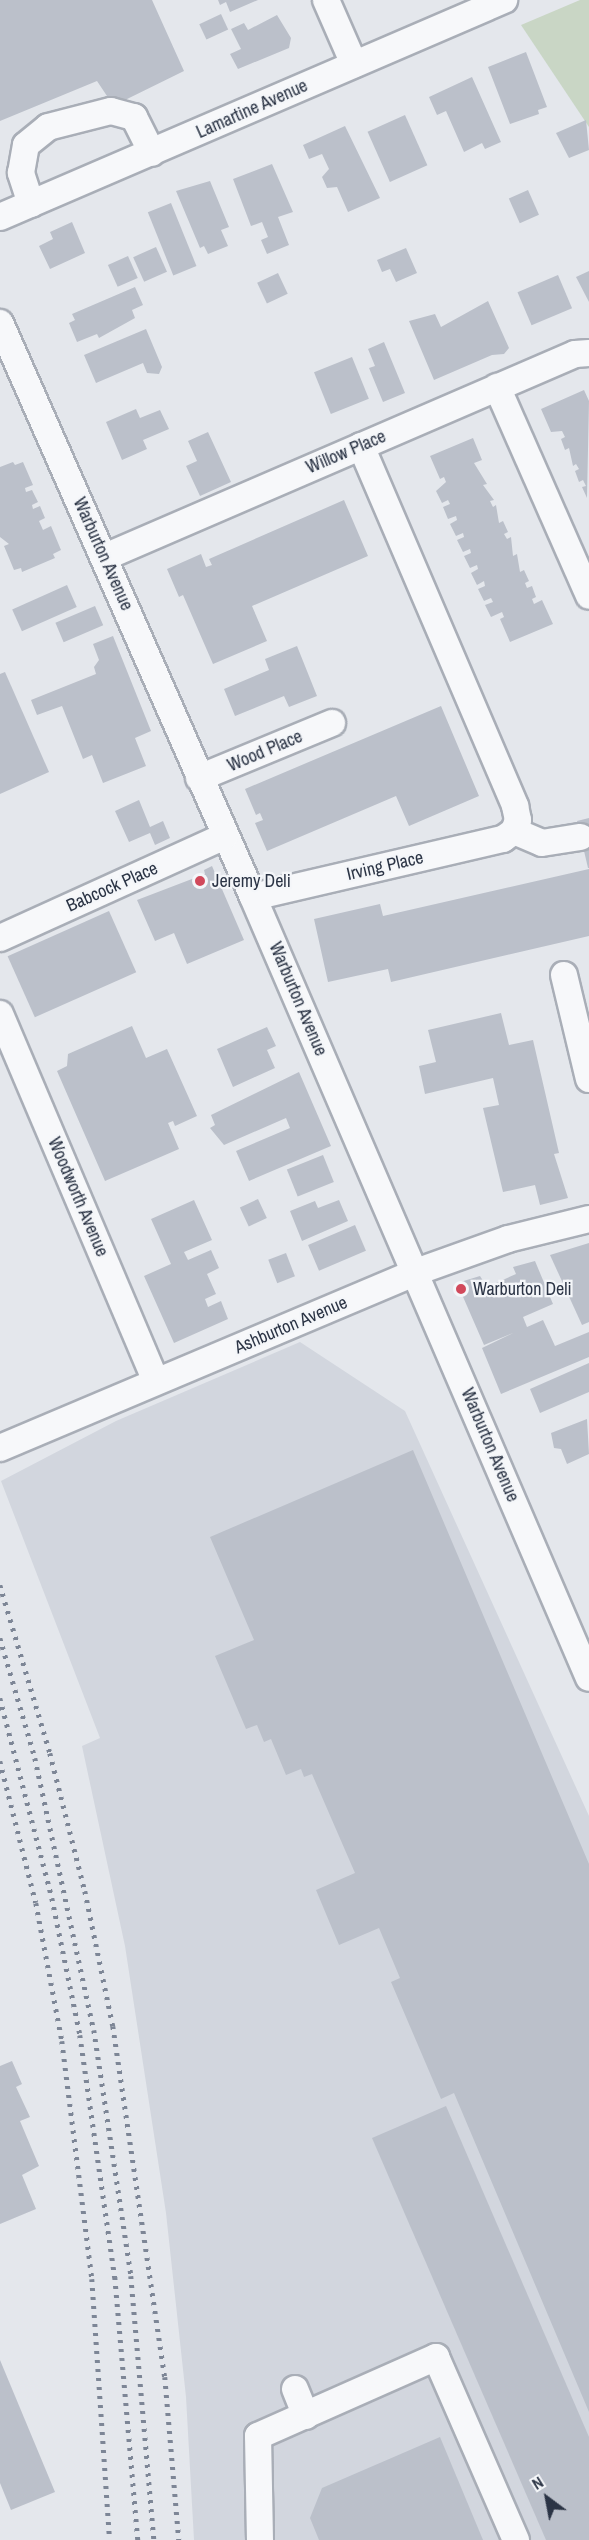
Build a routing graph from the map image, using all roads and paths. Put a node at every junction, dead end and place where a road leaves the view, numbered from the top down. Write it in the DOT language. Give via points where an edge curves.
graph roads {
  1 [pos="326,0"];
  2 [pos="504,0"];
  3 [pos="354,64"];
  4 [pos="152,153"];
  5 [pos="31,204"];
  6 [pos="0,217"];
  7 [pos="0,323"];
  8 [pos="589,353"];
  9 [pos="497,387"];
  10 [pos="361,446"];
  11 [pos="105,557"];
  12 [pos="589,596"];
  13 [pos="332,723"];
  14 [pos="199,778"];
  15 [pos="514,831"];
  16 [pos="225,836"];
  17 [pos="581,837"];
  18 [pos="253,897"];
  19 [pos="0,938"];
  20 [pos="564,975"];
  21 [pos="0,1014"];
  22 [pos="589,1079"];
  23 [pos="589,1219"];
  24 [pos="416,1272"];
  25 [pos="156,1381"];
  26 [pos="0,1448"];
  27 [pos="589,1678"];
  28 [pos="295,2390"];
  29 [pos="306,2416"];
  30 [pos="260,2540"];
  31 [pos="516,2540"];
  1 -- 3 [label="street"];
  2 -- 3 [label="street, Lamartine Avenue"];
  3 -- 4 [label="street, Lamartine Avenue"];
  4 -- 5 [label="street, Lamartine Avenue"];
  4 -- 5 [label="street" via="135,117 111,111 48,127 26,145 21,172"];
  5 -- 6 [label="street, Lamartine Avenue"];
  7 -- 11 [label="street, Warburton Avenue"];
  8 -- 9 [label="street, Willow Place" via="575,354"];
  9 -- 10 [label="street, Willow Place"];
  9 -- 12 [label="street"];
  10 -- 11 [label="street, Willow Place"];
  10 -- 15 [label="street" via="515,806 518,820"];
  11 -- 14 [label="street, Warburton Avenue"];
  13 -- 14 [label="street, Wood Place"];
  14 -- 16 [label="street, Warburton Avenue"];
  15 -- 17 [label="street" via="542,843"];
  15 -- 18 [label="street, Irving Place" via="503,839"];
  16 -- 18 [label="street, Warburton Avenue"];
  16 -- 19 [label="street, Babcock Place"];
  18 -- 24 [label="street, Warburton Avenue"];
  20 -- 22 [label="street"];
  21 -- 25 [label="street, Woodworth Avenue"];
  23 -- 24 [label="street, Ashburton Avenue" via="508,1239"];
  24 -- 25 [label="street, Ashburton Avenue"];
  24 -- 27 [label="street, Warburton Avenue"];
  25 -- 26 [label="street, Ashburton Avenue"];
  28 -- 29 [label="street"];
  29 -- 30 [label="street" via="258,2436"];
  29 -- 31 [label="street" via="436,2357"];
}
